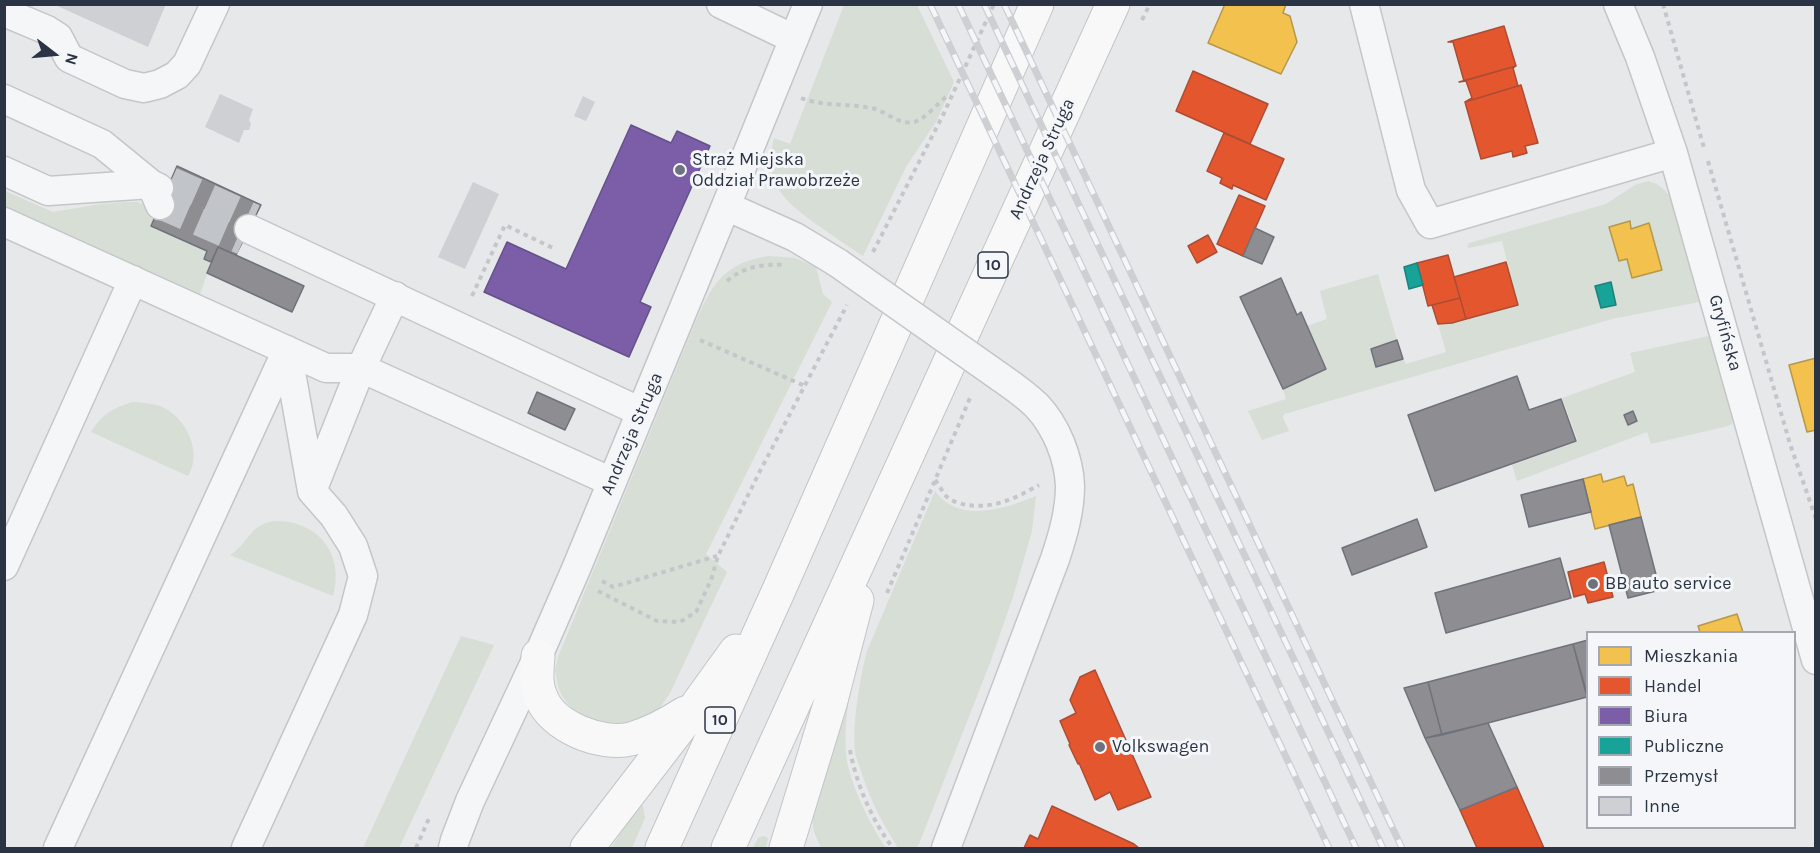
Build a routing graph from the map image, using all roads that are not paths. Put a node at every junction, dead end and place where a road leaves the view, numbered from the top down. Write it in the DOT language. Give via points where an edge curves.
graph roads {
  1 [pos="215,4"];
  2 [pos="721,4"];
  3 [pos="808,4"];
  4 [pos="1037,4"];
  5 [pos="1113,4"];
  6 [pos="1364,4"];
  7 [pos="1619,6"];
  8 [pos="4,12"];
  9 [pos="794,39"];
  10 [pos="4,99"];
  11 [pos="1673,153"];
  12 [pos="4,171"];
  13 [pos="726,206"];
  14 [pos="4,222"];
  15 [pos="248,229"];
  16 [pos="133,280"];
  17 [pos="395,296"];
  18 [pos="287,350"];
  19 [pos="361,368"];
  20 [pos="641,412"];
  21 [pos="612,482"];
  22 [pos="312,491"];
  23 [pos="876,526"];
  24 [pos="4,566"];
  25 [pos="778,592"];
  26 [pos="538,656"];
  27 [pos="1815,660"];
  28 [pos="696,705"];
  29 [pos="803,790"];
  30 [pos="57,849"];
  31 [pos="246,849"];
  32 [pos="453,849"];
  33 [pos="587,849"];
  34 [pos="662,849"];
  35 [pos="728,849"];
  36 [pos="786,849"];
  37 [pos="803,849"];
  38 [pos="946,849"];
  1 -- 8 [label="street" via="187,64 177,75 144,88 125,84 69,58 58,37"];
  2 -- 9 [label="street"];
  3 -- 9 [label="street, Andrzeja Struga"];
  4 -- 25 [label="main road, 10"];
  5 -- 23 [label="main road, Andrzeja Struga / 10"];
  6 -- 11 [label="street" via="1411,190 1430,225"];
  7 -- 11 [label="street, Gryfińska"];
  9 -- 13 [label="street, Andrzeja Struga"];
  10 -- 12 [label="street" via="102,144 162,190 48,191"];
  11 -- 27 [label="street, Gryfińska"];
  13 -- 20 [label="street, Andrzeja Struga"];
  13 -- 38 [label="street, bridge" via="789,234 838,263 1036,404 1054,430 1067,464 1070,485 1065,528"];
  14 -- 16 [label="street"];
  15 -- 17 [label="street"];
  16 -- 18 [label="street"];
  16 -- 24 [label="street"];
  17 -- 19 [label="street"];
  17 -- 20 [label="street"];
  18 -- 19 [label="street" via="326,368"];
  18 -- 22 [label="street"];
  18 -- 30 [label="street"];
  19 -- 21 [label="street"];
  19 -- 22 [label="street"];
  20 -- 21 [label="street, Andrzeja Struga"];
  21 -- 26 [label="street, Andrzeja Struga"];
  22 -- 31 [label="street" via="353,546 363,576 353,615"];
  23 -- 29 [label="main road" via="830,704"];
  23 -- 35 [label="main road, Andrzeja Struga / 10"];
  25 -- 28 [label="main road"];
  25 -- 34 [label="main road, 10"];
  26 -- 28 [label="main road" via="536,681 550,712 579,732 598,739 629,739 662,728"];
  26 -- 32 [label="street, Andrzeja Struga" via="470,801"];
  28 -- 33 [label="main road"];
  29 -- 36 [label="main road"];
  29 -- 37 [label="main road"];
}
